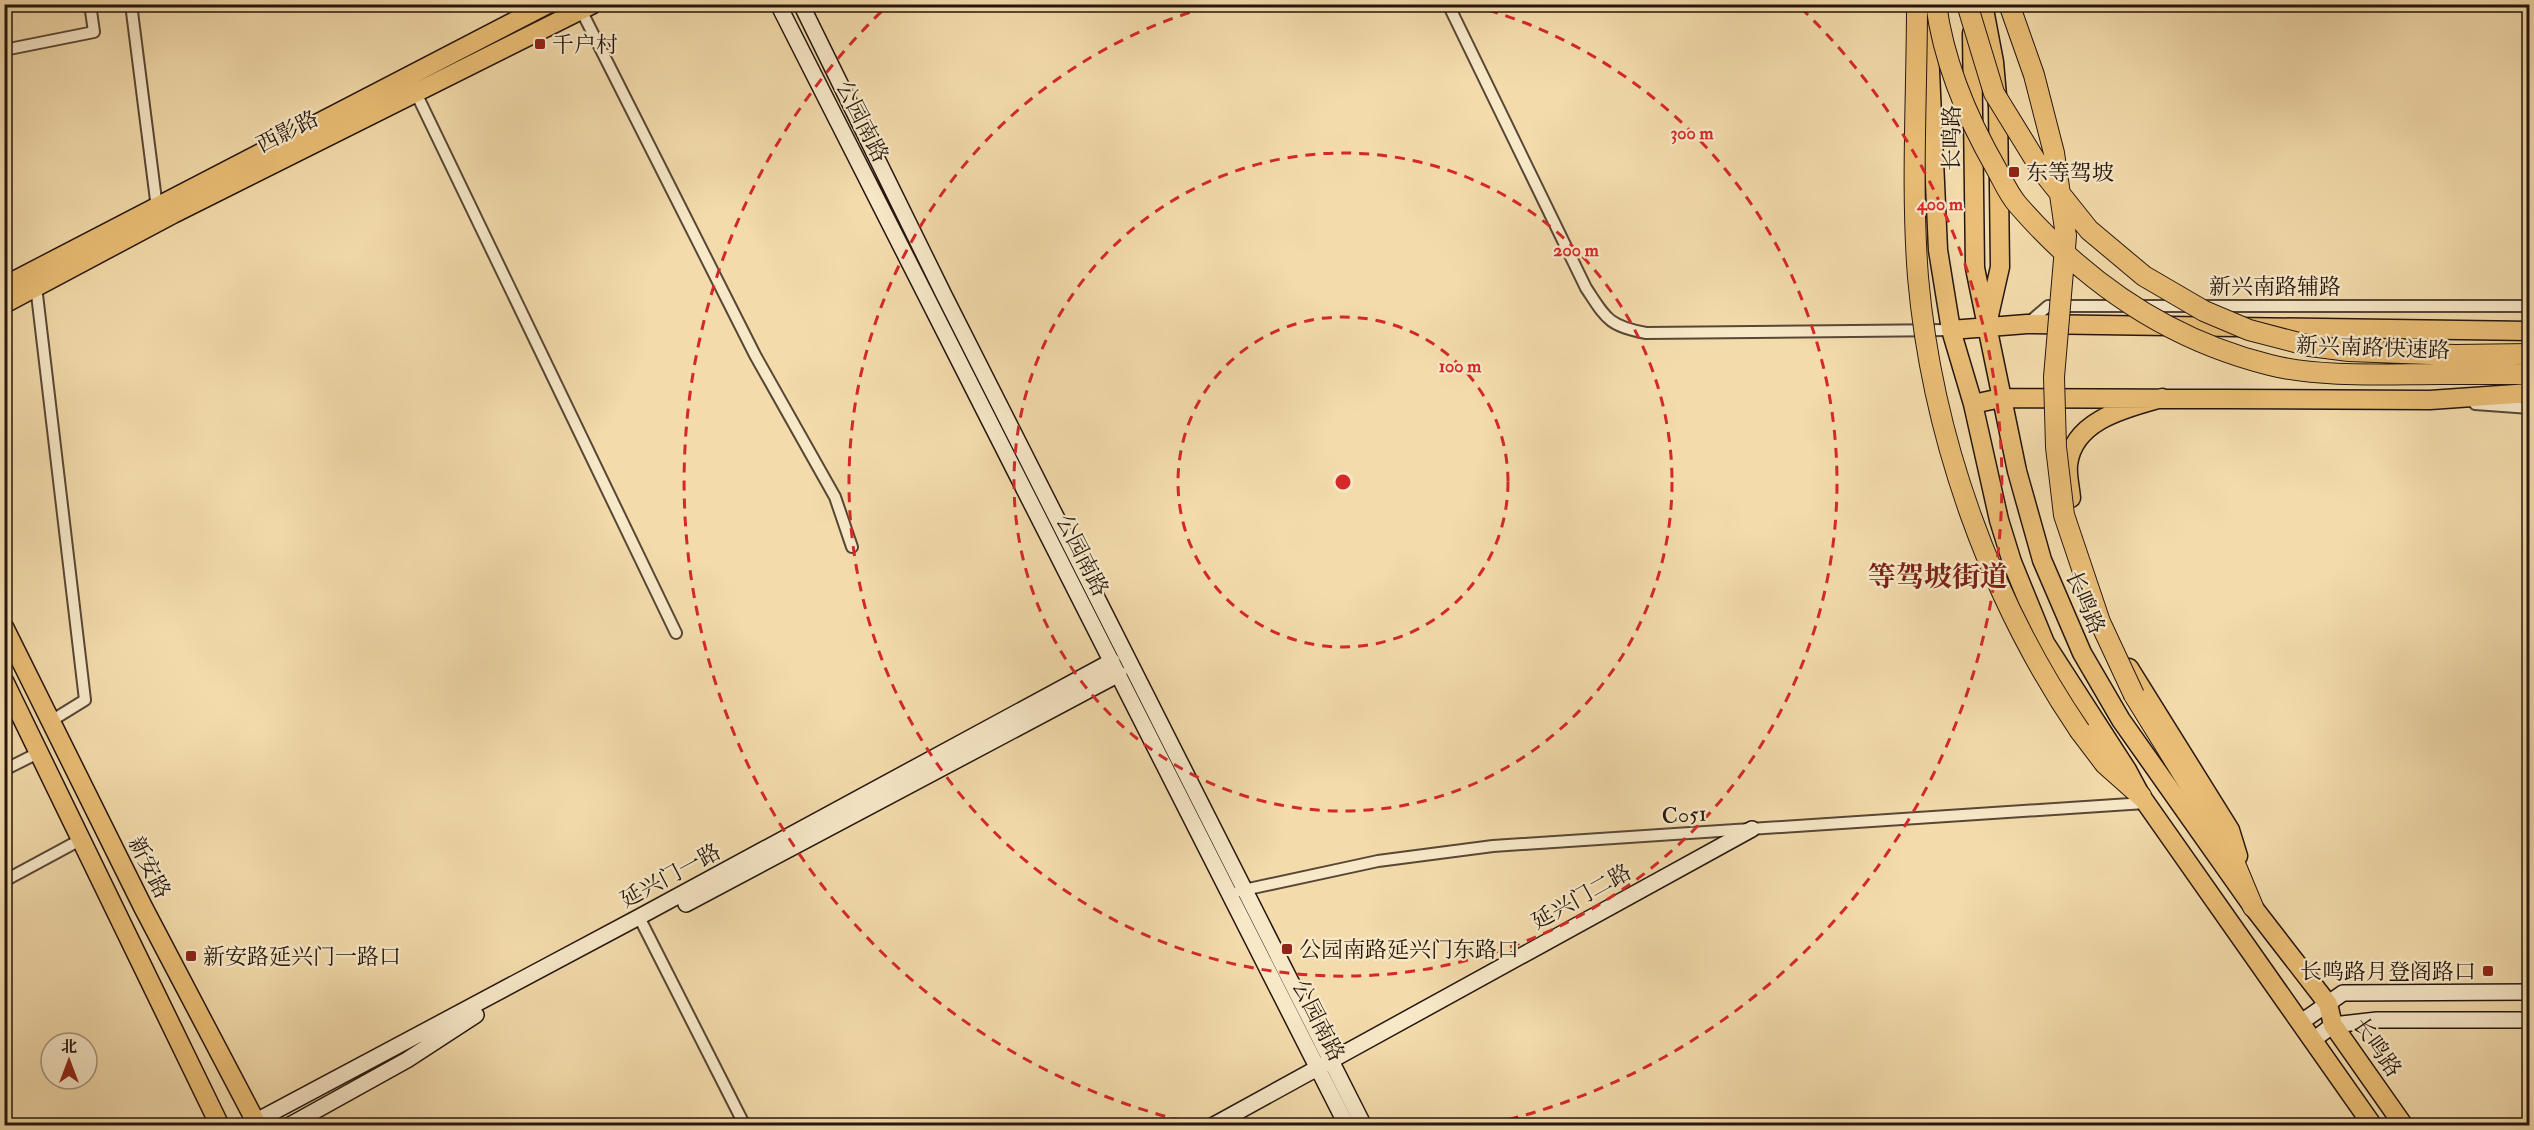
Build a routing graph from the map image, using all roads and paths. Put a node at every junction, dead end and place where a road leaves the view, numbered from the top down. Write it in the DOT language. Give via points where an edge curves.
graph roads {
  1 [pos="90,4"];
  2 [pos="131,4"];
  3 [pos="548,4"];
  4 [pos="778,4"];
  5 [pos="801,4"];
  6 [pos="1448,4"];
  7 [pos="1917,4"];
  8 [pos="1927,4"];
  9 [pos="1936,4"];
  10 [pos="1969,4"];
  11 [pos="1983,4"];
  12 [pos="2009,4"];
  13 [pos="587,7"];
  14 [pos="4,50"];
  15 [pos="416,93"];
  16 [pos="158,208"];
  17 [pos="4,286"];
  18 [pos="36,286"];
  19 [pos="4,304"];
  20 [pos="2529,306"];
  21 [pos="2529,321"];
  22 [pos="2027,324"];
  23 [pos="1987,327"];
  24 [pos="2373,329"];
  25 [pos="1951,330"];
  26 [pos="2529,331"];
  27 [pos="2529,354"];
  28 [pos="2455,364"];
  29 [pos="2529,374"];
  30 [pos="2529,393"];
  31 [pos="2001,398"];
  32 [pos="2162,398"];
  33 [pos="2430,400"];
  34 [pos="1973,404"];
  35 [pos="2529,408"];
  36 [pos="852,547"];
  37 [pos="4,627"];
  38 [pos="676,633"];
  39 [pos="1115,668"];
  40 [pos="4,681"];
  41 [pos="51,721"];
  42 [pos="40,752"];
  43 [pos="4,770"];
  44 [pos="2143,799"];
  45 [pos="1752,829"];
  46 [pos="80,840"];
  47 [pos="4,881"];
  48 [pos="1237,891"];
  49 [pos="2253,907"];
  50 [pos="641,922"];
  51 [pos="2529,992"];
  52 [pos="2328,1004"];
  53 [pos="2529,1020"];
  54 [pos="2300,1023"];
  55 [pos="2333,1025"];
  56 [pos="2312,1041"];
  57 [pos="1332,1058"];
  58 [pos="1317,1066"];
  59 [pos="254,1124"];
  60 [pos="220,1125"];
  61 [pos="288,1125"];
  62 [pos="745,1125"];
  63 [pos="1212,1125"];
  64 [pos="1347,1125"];
  65 [pos="1364,1125"];
  66 [pos="2373,1125"];
  67 [pos="2404,1125"];
  1 -- 14 [label="street" via="94,32"];
  2 -- 16 [label="street"];
  3 -- 16 [label="main road, 西影路"];
  4 -- 39 [label="main road, 公园南路"];
  5 -- 48 [label="main road, 公园南路"];
  6 -- 25 [label="street" via="1586,288 1603,314 1620,328 1646,333"];
  7 -- 44 [label="highway, bridge" via="1918,277 1942,417 1963,493 1990,567 2058,699 2105,764"];
  8 -- 25 [label="main road, 长鸣路" via="1938,250"];
  9 -- 28 [label="highway, 新兴南路快速路, bridge" via="1945,53 1961,100 2016,203 2097,281 2144,315 2205,345 2271,366 2309,372"];
  10 -- 23 [label="main road, 长鸣路" via="1975,106 1975,268"];
  10 -- 28 [label="highway, 新兴南路快速路, bridge" via="1994,93 2042,171 2089,230 2144,276 2213,315 2249,330 2310,346"];
  11 -- 23 [label="main road" via="1997,86 2000,267"];
  12 -- 49 [label="highway, bridge" via="2034,75 2054,153 2066,236 2054,377 2056,447 2064,515 2100,622 2134,695 2228,848"];
  13 -- 15 [label="main road, 西影路"];
  13 -- 36 [label="street" via="755,355 835,496"];
  15 -- 18 [label="main road, 西影路"];
  15 -- 38 [label="street"];
  16 -- 17 [label="main road, 西影路"];
  18 -- 19 [label="main road, 西影路"];
  18 -- 41 [label="street" via="85,700"];
  20 -- 22 [label="street, 新兴南路辅路" via="2048,306"];
  21 -- 24 [label="main road" via="2481,320"];
  22 -- 23 [label="main road"];
  22 -- 24 [label="main road"];
  23 -- 25 [label="main road"];
  23 -- 31 [label="main road, 长鸣路"];
  24 -- 26 [label="main road"];
  25 -- 34 [label="main road, 长鸣路"];
  27 -- 28 [label="highway, 新兴南路快速路"];
  28 -- 29 [label="highway, 新兴南路快速路"];
  30 -- 33 [label="main road"];
  31 -- 32 [label="main road"];
  31 -- 34 [label="main road"];
  31 -- 49 [label="main road, 长鸣路" via="2039,549 2082,653 2166,788"];
  32 -- 33 [label="main road"];
  32 -- 49 [label="main road" via="2102,420 2077,440 2068,465 2073,515 2104,614 2130,668 2230,830"];
  33 -- 35 [label="street"];
  34 -- 44 [label="main road, 长鸣路" via="2012,562 2045,643"];
  37 -- 41 [label="main road, 新安路"];
  39 -- 48 [label="main road, 公园南路"];
  39 -- 50 [label="main road, 延兴门一路"];
  40 -- 42 [label="main road"];
  41 -- 59 [label="main road, 新安路"];
  42 -- 43 [label="street"];
  42 -- 46 [label="main road"];
  44 -- 45 [label="street, C051"];
  44 -- 54 [label="main road, 长鸣路"];
  45 -- 48 [label="street, C051" via="1493,846 1378,861"];
  45 -- 57 [label="main road, 延兴门二路"];
  46 -- 47 [label="street"];
  46 -- 60 [label="main road"];
  48 -- 57 [label="main road, 公园南路"];
  48 -- 58 [label="main road, 公园南路"];
  49 -- 52 [label="main road, 长鸣路"];
  50 -- 59 [label="main road, 延兴门一路"];
  50 -- 61 [label="main road, 延兴门一路"];
  50 -- 62 [label="street"];
  51 -- 52 [label="main road" via="2367,991 2343,993"];
  52 -- 54 [label="main road"];
  52 -- 55 [label="main road, 长鸣路"];
  53 -- 55 [label="main road" via="2377,1020"];
  54 -- 56 [label="main road, 长鸣路"];
  55 -- 56 [label="main road"];
  55 -- 67 [label="main road, 长鸣路"];
  56 -- 66 [label="main road, 长鸣路"];
  57 -- 58 [label="main road, 延兴门二路"];
  57 -- 65 [label="main road, 公园南路"];
  58 -- 63 [label="main road, 延兴门二路"];
  58 -- 64 [label="main road, 公园南路"];
}
